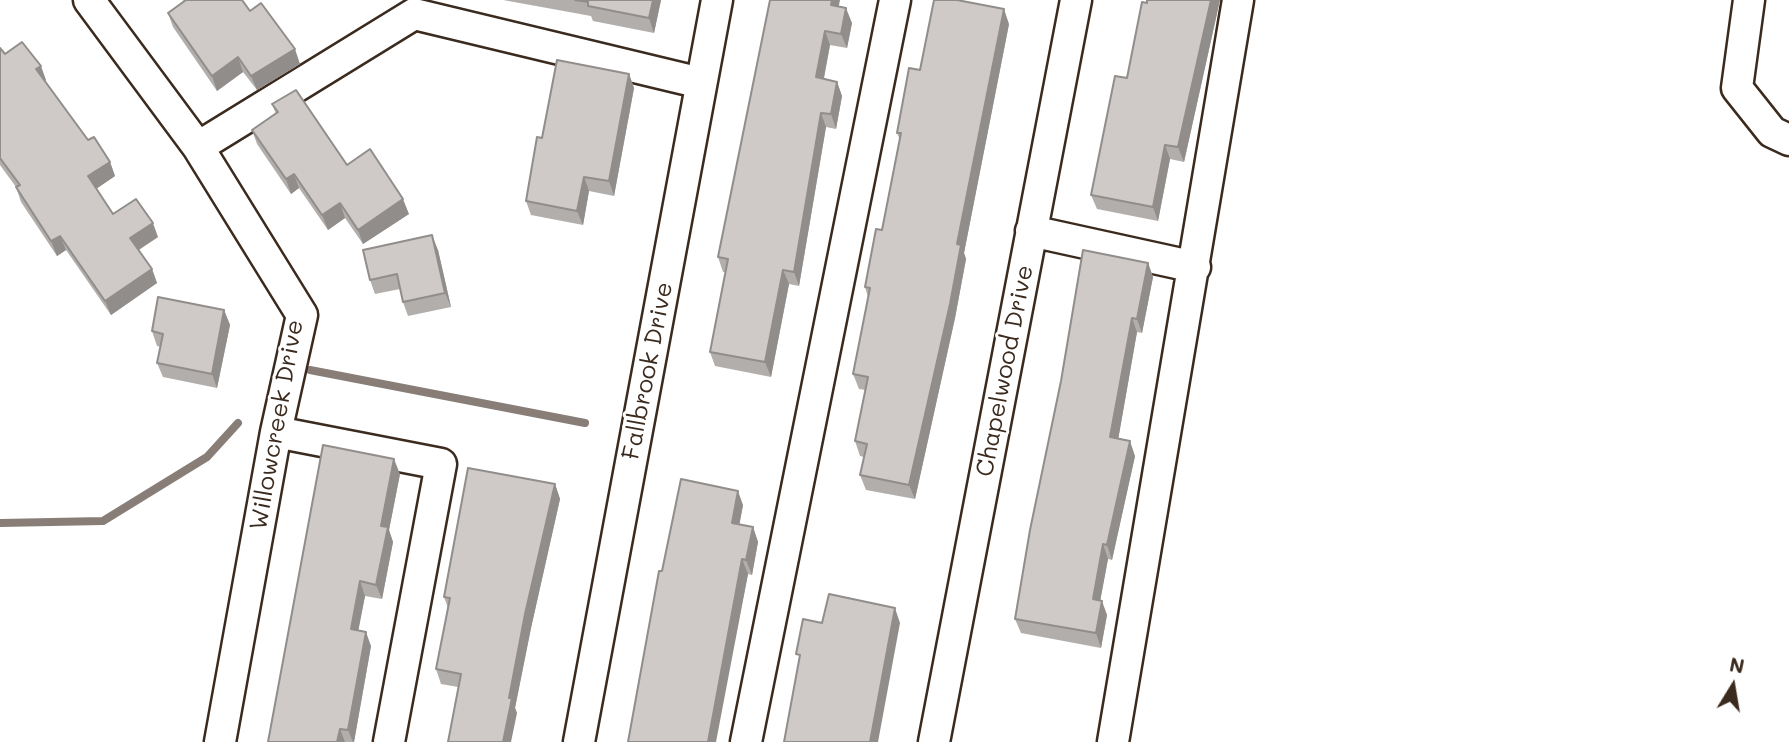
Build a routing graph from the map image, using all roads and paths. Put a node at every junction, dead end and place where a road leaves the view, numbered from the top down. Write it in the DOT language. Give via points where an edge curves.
graph roads {
  1 [pos="89,0"];
  2 [pos="717,0"];
  3 [pos="895,0"];
  4 [pos="1076,0"];
  5 [pos="1238,0"];
  6 [pos="1749,0"];
  7 [pos="701,83"];
  8 [pos="1789,140"];
  9 [pos="198,147"];
  10 [pos="1031,231"];
  11 [pos="1195,267"];
  12 [pos="275,432"];
  13 [pos="220,742"];
  14 [pos="389,742"];
  15 [pos="579,742"];
  16 [pos="746,742"];
  17 [pos="934,742"];
  18 [pos="1113,742"];
  1 -- 9 [label="street, Willowcreek Drive"];
  2 -- 7 [label="street, Fallbrook Drive"];
  3 -- 16 [label="street"];
  4 -- 10 [label="street, Chapelwood Drive"];
  5 -- 11 [label="street"];
  6 -- 8 [label="street" via="1737,88 1772,132"];
  7 -- 9 [label="street" via="414,14"];
  7 -- 15 [label="street, Fallbrook Drive"];
  9 -- 12 [label="street, Willowcreek Drive" via="302,315"];
  10 -- 11 [label="street"];
  10 -- 17 [label="street, Chapelwood Drive"];
  11 -- 18 [label="street"];
  12 -- 13 [label="street, Willowcreek Drive"];
  12 -- 14 [label="street" via="442,464"];
}
